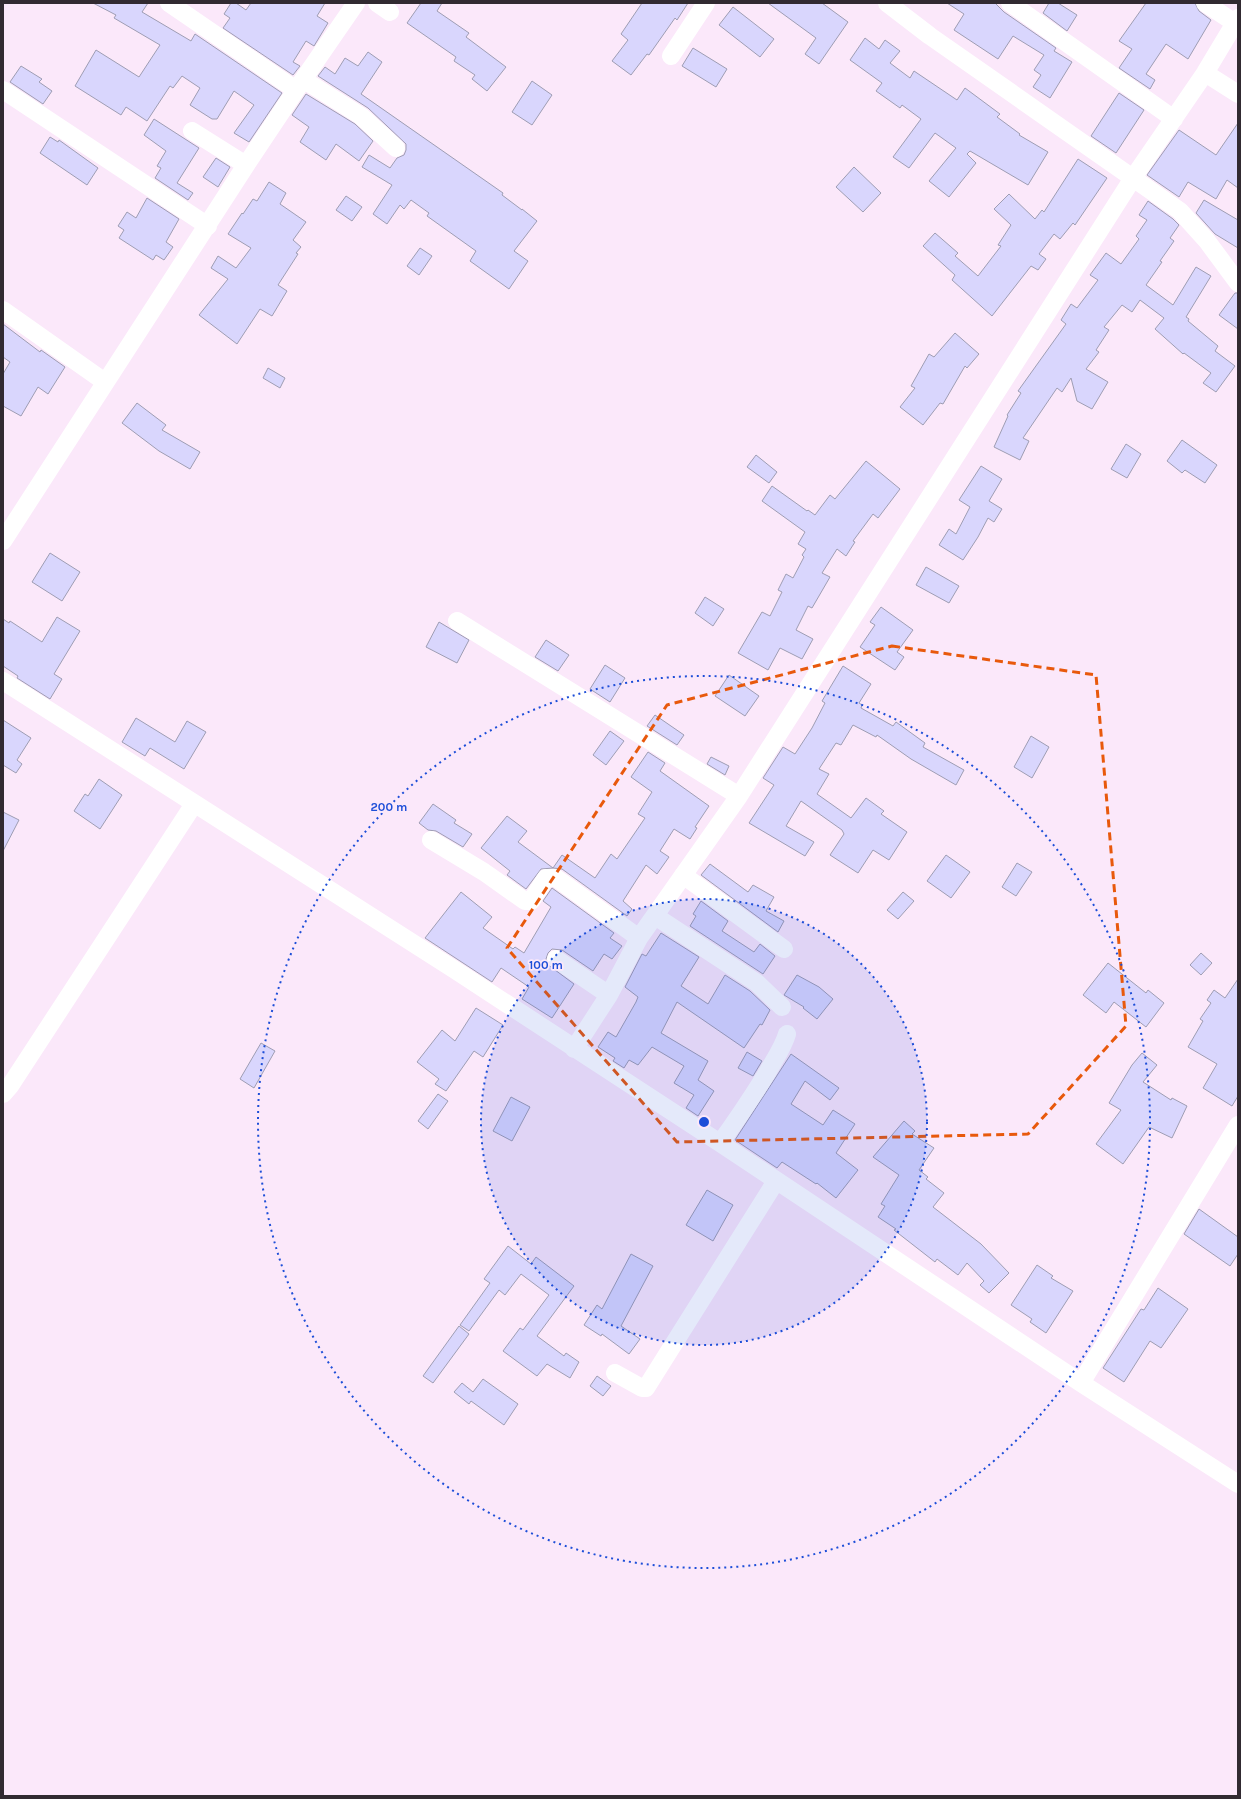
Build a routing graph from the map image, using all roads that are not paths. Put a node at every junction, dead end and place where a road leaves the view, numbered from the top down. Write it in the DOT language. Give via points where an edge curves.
graph roads {
  1 [pos="169,3"];
  2 [pos="356,3"];
  3 [pos="706,3"];
  4 [pos="887,3"];
  5 [pos="1010,3"];
  6 [pos="1205,3"];
  7 [pos="1237,22"];
  8 [pos="671,56"];
  9 [pos="1205,73"];
  10 [pos="300,85"];
  11 [pos="3,90"];
  12 [pos="1238,94"];
  13 [pos="1174,119"];
  14 [pos="192,131"];
  15 [pos="396,148"];
  16 [pos="246,165"];
  17 [pos="1133,178"];
  18 [pos="208,226"];
  19 [pos="1238,282"];
  20 [pos="3,310"];
  21 [pos="105,382"];
  22 [pos="3,541"];
  23 [pos="457,621"];
  24 [pos="3,681"];
  25 [pos="739,796"];
  26 [pos="194,804"];
  27 [pos="431,840"];
  28 [pos="683,875"];
  29 [pos="655,916"];
  30 [pos="639,938"];
  31 [pos="784,949"];
  32 [pos="556,959"];
  33 [pos="609,995"];
  34 [pos="782,1007"];
  35 [pos="787,1034"];
  36 [pos="574,1049"];
  37 [pos="3,1094"];
  38 [pos="1238,1125"];
  39 [pos="720,1143"];
  40 [pos="776,1181"];
  41 [pos="615,1373"];
  42 [pos="1081,1383"];
  43 [pos="1238,1484"];
  1 -- 10 [label="street"];
  2 -- 10 [label="street"];
  3 -- 8 [label="street"];
  4 -- 17 [label="street"];
  5 -- 13 [label="street"];
  6 -- 7 [label="street"];
  7 -- 9 [label="street"];
  9 -- 12 [label="street"];
  9 -- 13 [label="street"];
  10 -- 15 [label="street" via="361,116"];
  10 -- 16 [label="street"];
  11 -- 18 [label="street"];
  13 -- 17 [label="street"];
  14 -- 16 [label="street"];
  16 -- 18 [label="street"];
  17 -- 19 [label="street" via="1180,211"];
  17 -- 25 [label="street"];
  18 -- 21 [label="street"];
  20 -- 21 [label="street"];
  21 -- 22 [label="street"];
  23 -- 25 [label="street"];
  24 -- 26 [label="street"];
  25 -- 28 [label="street"];
  26 -- 36 [label="street"];
  26 -- 37 [label="street"];
  27 -- 30 [label="street" via="484,872 525,901 531,901 546,878 556,878"];
  28 -- 29 [label="street"];
  28 -- 31 [label="street"];
  29 -- 30 [label="street"];
  29 -- 34 [label="street" via="756,984"];
  30 -- 33 [label="street"];
  32 -- 33 [label="street"];
  33 -- 36 [label="street"];
  35 -- 39 [label="street" via="776,1059 746,1108"];
  36 -- 39 [label="street"];
  38 -- 42 [label="street"];
  39 -- 40 [label="street"];
  40 -- 41 [label="street" via="646,1388"];
  40 -- 42 [label="street"];
  42 -- 43 [label="street"];
}
